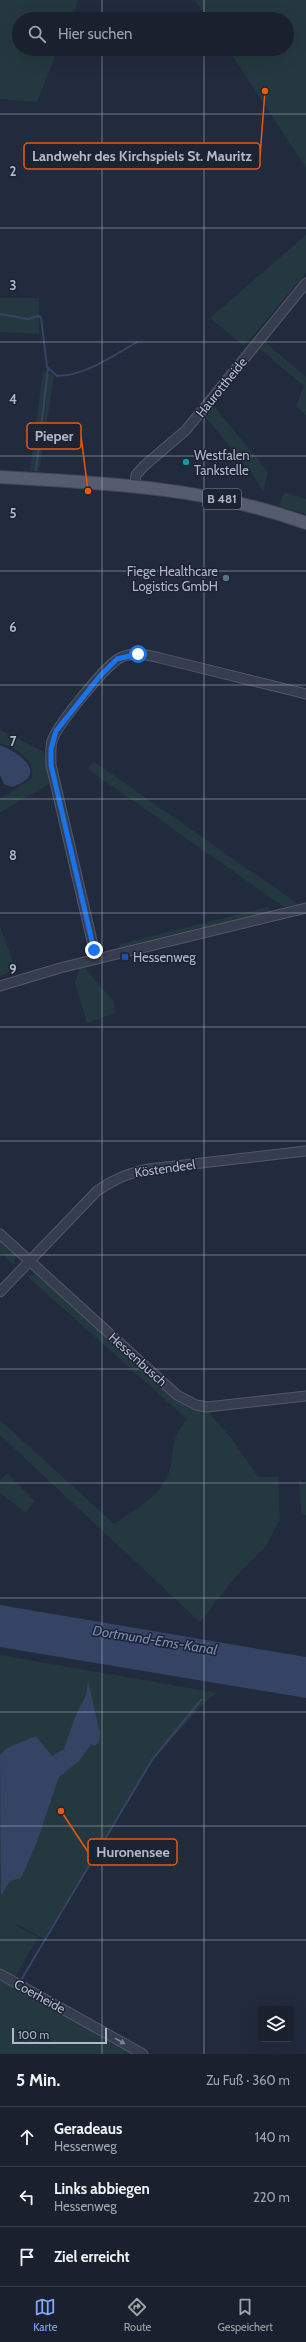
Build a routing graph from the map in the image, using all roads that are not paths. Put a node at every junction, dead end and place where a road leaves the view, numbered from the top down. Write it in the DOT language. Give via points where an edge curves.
graph roads {
  1 [pos="306,283"];
  2 [pos="0,477"];
  3 [pos="135,485"];
  4 [pos="306,523"];
  5 [pos="306,694"];
  6 [pos="306,908"];
  7 [pos="96,958"];
  8 [pos="0,986"];
  9 [pos="306,1151"];
  10 [pos="0,1234"];
  11 [pos="31,1261"];
  12 [pos="0,1292"];
  13 [pos="306,1396"];
  14 [pos="0,1974"];
  15 [pos="143,2054"];
  1 -- 3 [label="street, Haurottheide" via="186,430 136,475"];
  2 -- 3 [label="main road, B 481"];
  3 -- 4 [label="main road, B 481" via="203,494"];
  5 -- 7 [label="street" via="136,654 117,659 61,724 52,741 51,765"];
  6 -- 7 [label="street"];
  7 -- 8 [label="street"];
  9 -- 11 [label="street, Köstendeel" via="149,1168 127,1173 96,1191"];
  10 -- 11 [label="street, Hessenbusch"];
  11 -- 12 [label="street, Köstendeel"];
  11 -- 13 [label="street, Hessenbusch" via="177,1395 187,1401 207,1407"];
  14 -- 15 [label="street, Coerheide, one-way"];
}
